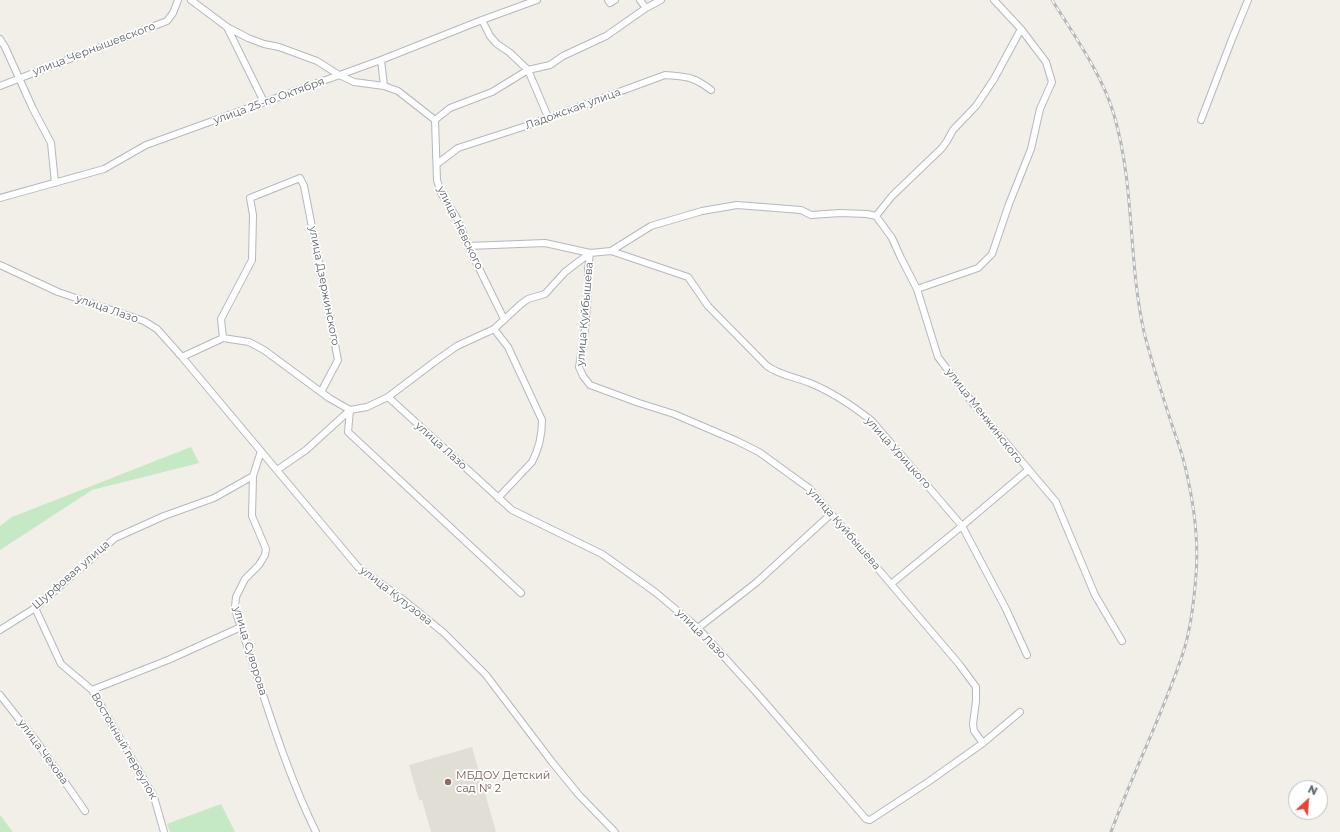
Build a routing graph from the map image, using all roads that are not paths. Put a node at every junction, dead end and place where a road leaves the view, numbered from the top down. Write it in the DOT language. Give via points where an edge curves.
graph roads {
  1 [pos="178,0"];
  2 [pos="191,0"];
  3 [pos="537,0"];
  4 [pos="608,0"];
  5 [pos="615,0"];
  6 [pos="640,0"];
  7 [pos="661,0"];
  8 [pos="994,0"];
  9 [pos="1248,0"];
  10 [pos="646,8"];
  11 [pos="482,20"];
  12 [pos="227,27"];
  13 [pos="1021,29"];
  14 [pos="0,39"];
  15 [pos="381,60"];
  16 [pos="528,70"];
  17 [pos="339,75"];
  18 [pos="19,78"];
  19 [pos="0,86"];
  20 [pos="384,86"];
  21 [pos="711,90"];
  22 [pos="264,102"];
  23 [pos="548,117"];
  24 [pos="436,120"];
  25 [pos="1201,120"];
  26 [pos="437,164"];
  27 [pos="54,183"];
  28 [pos="0,198"];
  29 [pos="876,216"];
  30 [pos="468,246"];
  31 [pos="611,251"];
  32 [pos="590,253"];
  33 [pos="0,265"];
  34 [pos="917,289"];
  35 [pos="504,320"];
  36 [pos="494,329"];
  37 [pos="223,338"];
  38 [pos="182,356"];
  39 [pos="321,392"];
  40 [pos="388,397"];
  41 [pos="350,410"];
  42 [pos="261,451"];
  43 [pos="277,470"];
  44 [pos="1028,470"];
  45 [pos="253,476"];
  46 [pos="498,498"];
  47 [pos="831,514"];
  48 [pos="962,526"];
  49 [pos="892,584"];
  50 [pos="521,593"];
  51 [pos="35,608"];
  52 [pos="241,627"];
  53 [pos="698,628"];
  54 [pos="0,630"];
  55 [pos="1122,641"];
  56 [pos="1027,655"];
  57 [pos="92,690"];
  58 [pos="0,694"];
  59 [pos="1020,712"];
  60 [pos="983,743"];
  61 [pos="84,812"];
  62 [pos="164,832"];
  63 [pos="316,832"];
  64 [pos="615,832"];
  1 -- 18 [label="street, улица Чернышевского" via="173,14 167,21"];
  2 -- 12 [label="street"];
  3 -- 11 [label="street, улица 25-го Октября"];
  4 -- 5 [label="street" via="610,3"];
  6 -- 10 [label="street"];
  7 -- 10 [label="street"];
  8 -- 13 [label="street"];
  9 -- 25 [label="street"];
  10 -- 16 [label="street" via="606,36 563,56 550,65"];
  11 -- 15 [label="street, улица 25-го Октября"];
  11 -- 16 [label="street" via="490,36"];
  12 -- 17 [label="street" via="248,38 317,61"];
  12 -- 22 [label="street"];
  13 -- 29 [label="street" via="994,80 976,106 953,130 942,148 892,196"];
  13 -- 34 [label="street" via="1046,62 1052,82 1040,110 1031,149 992,254 978,268"];
  14 -- 18 [label="street"];
  15 -- 17 [label="street, улица 25-го Октября"];
  15 -- 20 [label="street"];
  16 -- 23 [label="street"];
  16 -- 24 [label="street" via="492,92 450,108"];
  17 -- 20 [label="street" via="354,82"];
  17 -- 22 [label="street, улица 25-го Октября"];
  18 -- 19 [label="street, улица Чернышевского"];
  18 -- 27 [label="street" via="51,143"];
  20 -- 24 [label="street" via="398,91"];
  21 -- 23 [label="street, Ладожская улица" via="699,81 665,75"];
  22 -- 27 [label="street, улица 25-го Октября" via="146,145 104,169"];
  23 -- 26 [label="street, Ладожская улица" via="458,148"];
  24 -- 26 [label="street, улица Невского"];
  26 -- 30 [label="street, улица Невского" via="437,180 441,193 458,220"];
  27 -- 28 [label="street, улица 25-го Октября"];
  29 -- 31 [label="street" via="840,213 811,215 801,210 737,205 702,211 651,226"];
  29 -- 34 [label="street, улица Менжинского" via="892,238"];
  30 -- 32 [label="street" via="545,243"];
  30 -- 35 [label="street, улица Невского"];
  31 -- 32 [label="street"];
  31 -- 48 [label="street, улица Урицкого" via="688,277 708,306 767,366 809,382 856,408 872,421"];
  32 -- 35 [label="street" via="565,272 545,294 528,298"];
  32 -- 47 [label="street, улица Куйбышева" via="585,329 579,367 590,384 674,414 759,452 810,489"];
  33 -- 38 [label="street, улица Лазо" via="58,292 144,321 157,329"];
  34 -- 44 [label="street, улица Менжинского" via="938,357"];
  35 -- 36 [label="street"];
  36 -- 40 [label="street" via="457,346"];
  36 -- 46 [label="street" via="508,347 542,420 542,432 532,462"];
  37 -- 38 [label="street"];
  37 -- 39 [label="street" via="249,342 264,350"];
  37 -- 39 [label="street, улица Дзержинского" via="221,319 252,260 253,215 250,198 300,178 304,186 338,360"];
  38 -- 42 [label="street, улица Кутузова"];
  39 -- 41 [label="street"];
  40 -- 41 [label="street" via="367,407"];
  40 -- 46 [label="street, улица Лазо"];
  41 -- 43 [label="street" via="306,450"];
  41 -- 50 [label="street" via="348,432"];
  42 -- 43 [label="street, улица Кутузова"];
  42 -- 45 [label="street, улица Суворова"];
  43 -- 64 [label="street, улица Кутузова" via="358,567 444,633 486,675 579,795"];
  44 -- 48 [label="street"];
  44 -- 55 [label="street, улица Менжинского" via="1056,502 1095,595"];
  45 -- 51 [label="street, Шурфовая улица" via="214,498 164,516 115,538"];
  45 -- 52 [label="street, улица Суворова" via="252,516 266,549 259,565 245,579 236,597 235,607"];
  46 -- 53 [label="street, улица Лазо" via="512,510 602,554 656,592"];
  47 -- 49 [label="street, улица Куйбышева"];
  47 -- 53 [label="street" via="757,582"];
  48 -- 49 [label="street"];
  48 -- 56 [label="street, улица Урицкого"];
  49 -- 60 [label="street, улица Куйбышева" via="976,687 973,724 974,731"];
  51 -- 54 [label="street, Шурфовая улица"];
  51 -- 57 [label="street, Восточный переулок" via="61,664"];
  52 -- 57 [label="street"];
  52 -- 63 [label="street, улица Суворова" via="278,741"];
  53 -- 60 [label="street, улица Лазо" via="866,819 870,820"];
  57 -- 62 [label="street, Восточный переулок" via="154,797"];
  58 -- 61 [label="street, улица Чехова" via="38,742"];
  59 -- 60 [label="street, улица Лазо"];
}
